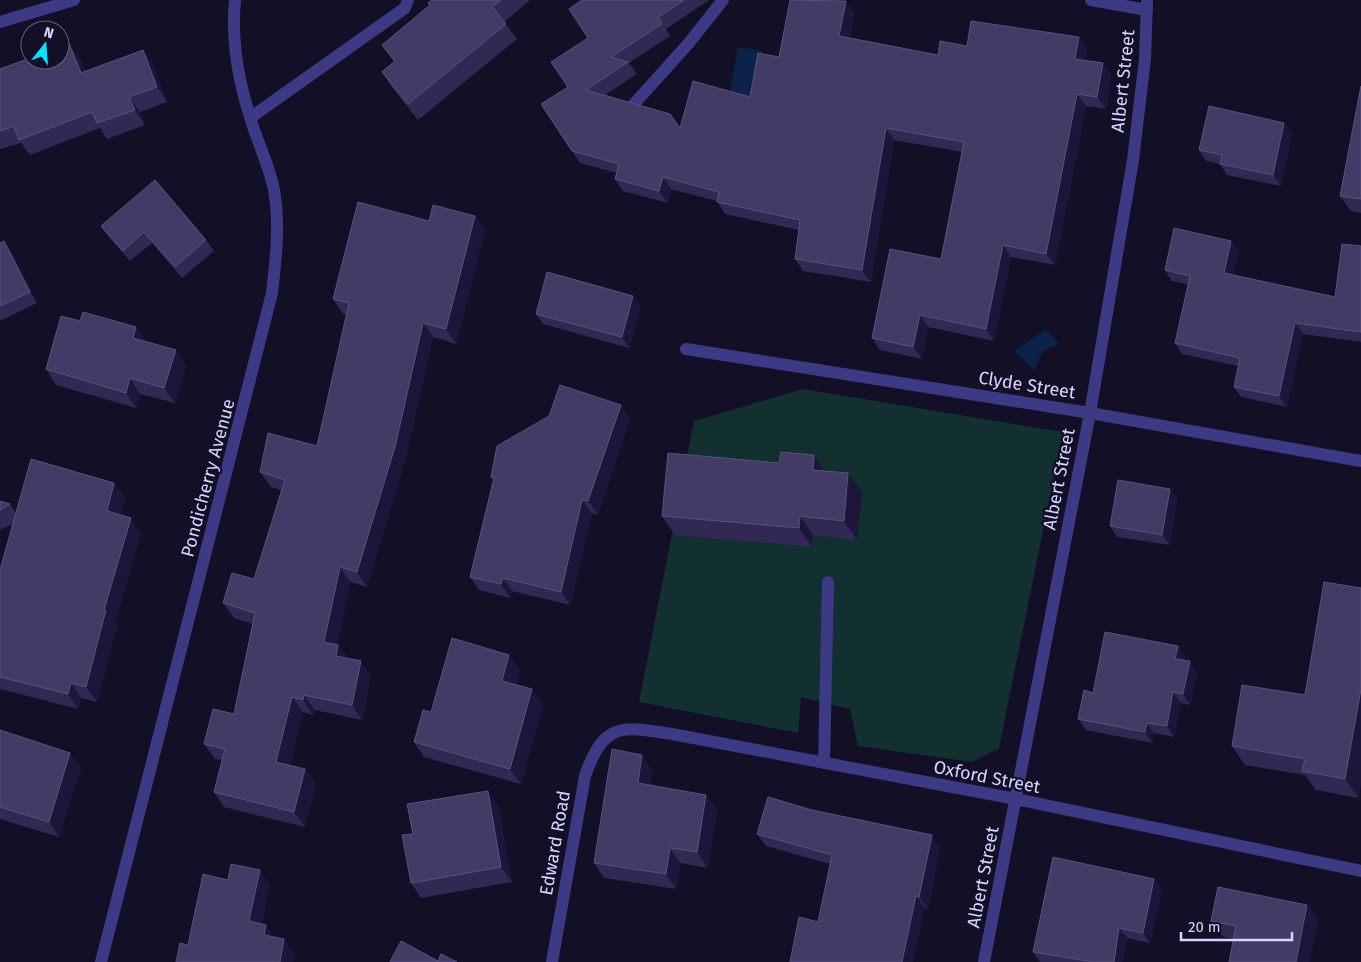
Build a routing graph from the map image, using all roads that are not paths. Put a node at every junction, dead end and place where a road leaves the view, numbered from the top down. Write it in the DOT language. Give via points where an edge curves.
graph roads {
  1 [pos="74,0"];
  2 [pos="235,0"];
  3 [pos="408,0"];
  4 [pos="723,0"];
  5 [pos="1091,0"];
  6 [pos="1147,5"];
  7 [pos="0,22"];
  8 [pos="634,104"];
  9 [pos="250,118"];
  10 [pos="686,348"];
  11 [pos="1090,412"];
  12 [pos="1361,461"];
  13 [pos="828,582"];
  14 [pos="606,736"];
  15 [pos="824,763"];
  16 [pos="1016,799"];
  17 [pos="1361,871"];
  18 [pos="101,962"];
  19 [pos="552,962"];
  20 [pos="984,962"];
  1 -- 7 [label="street"];
  2 -- 9 [label="street, Pondicherry Avenue" via="236,64"];
  3 -- 9 [label="street" via="405,8"];
  4 -- 8 [label="street"];
  5 -- 6 [label="street"];
  6 -- 11 [label="street, Albert Street" via="1145,58 1133,160"];
  9 -- 18 [label="street, Pondicherry Avenue" via="274,190 278,236 272,293"];
  10 -- 11 [label="street, Clyde Street"];
  11 -- 12 [label="street, Clyde Street"];
  11 -- 16 [label="street, Albert Street"];
  13 -- 15 [label="street"];
  14 -- 15 [label="street, Oxford Street" via="630,729 643,730"];
  14 -- 19 [label="street, Edward Road" via="593,754 585,776"];
  15 -- 16 [label="street, Oxford Street"];
  16 -- 17 [label="street, Oxford Street"];
  16 -- 20 [label="street, Albert Street"];
}
